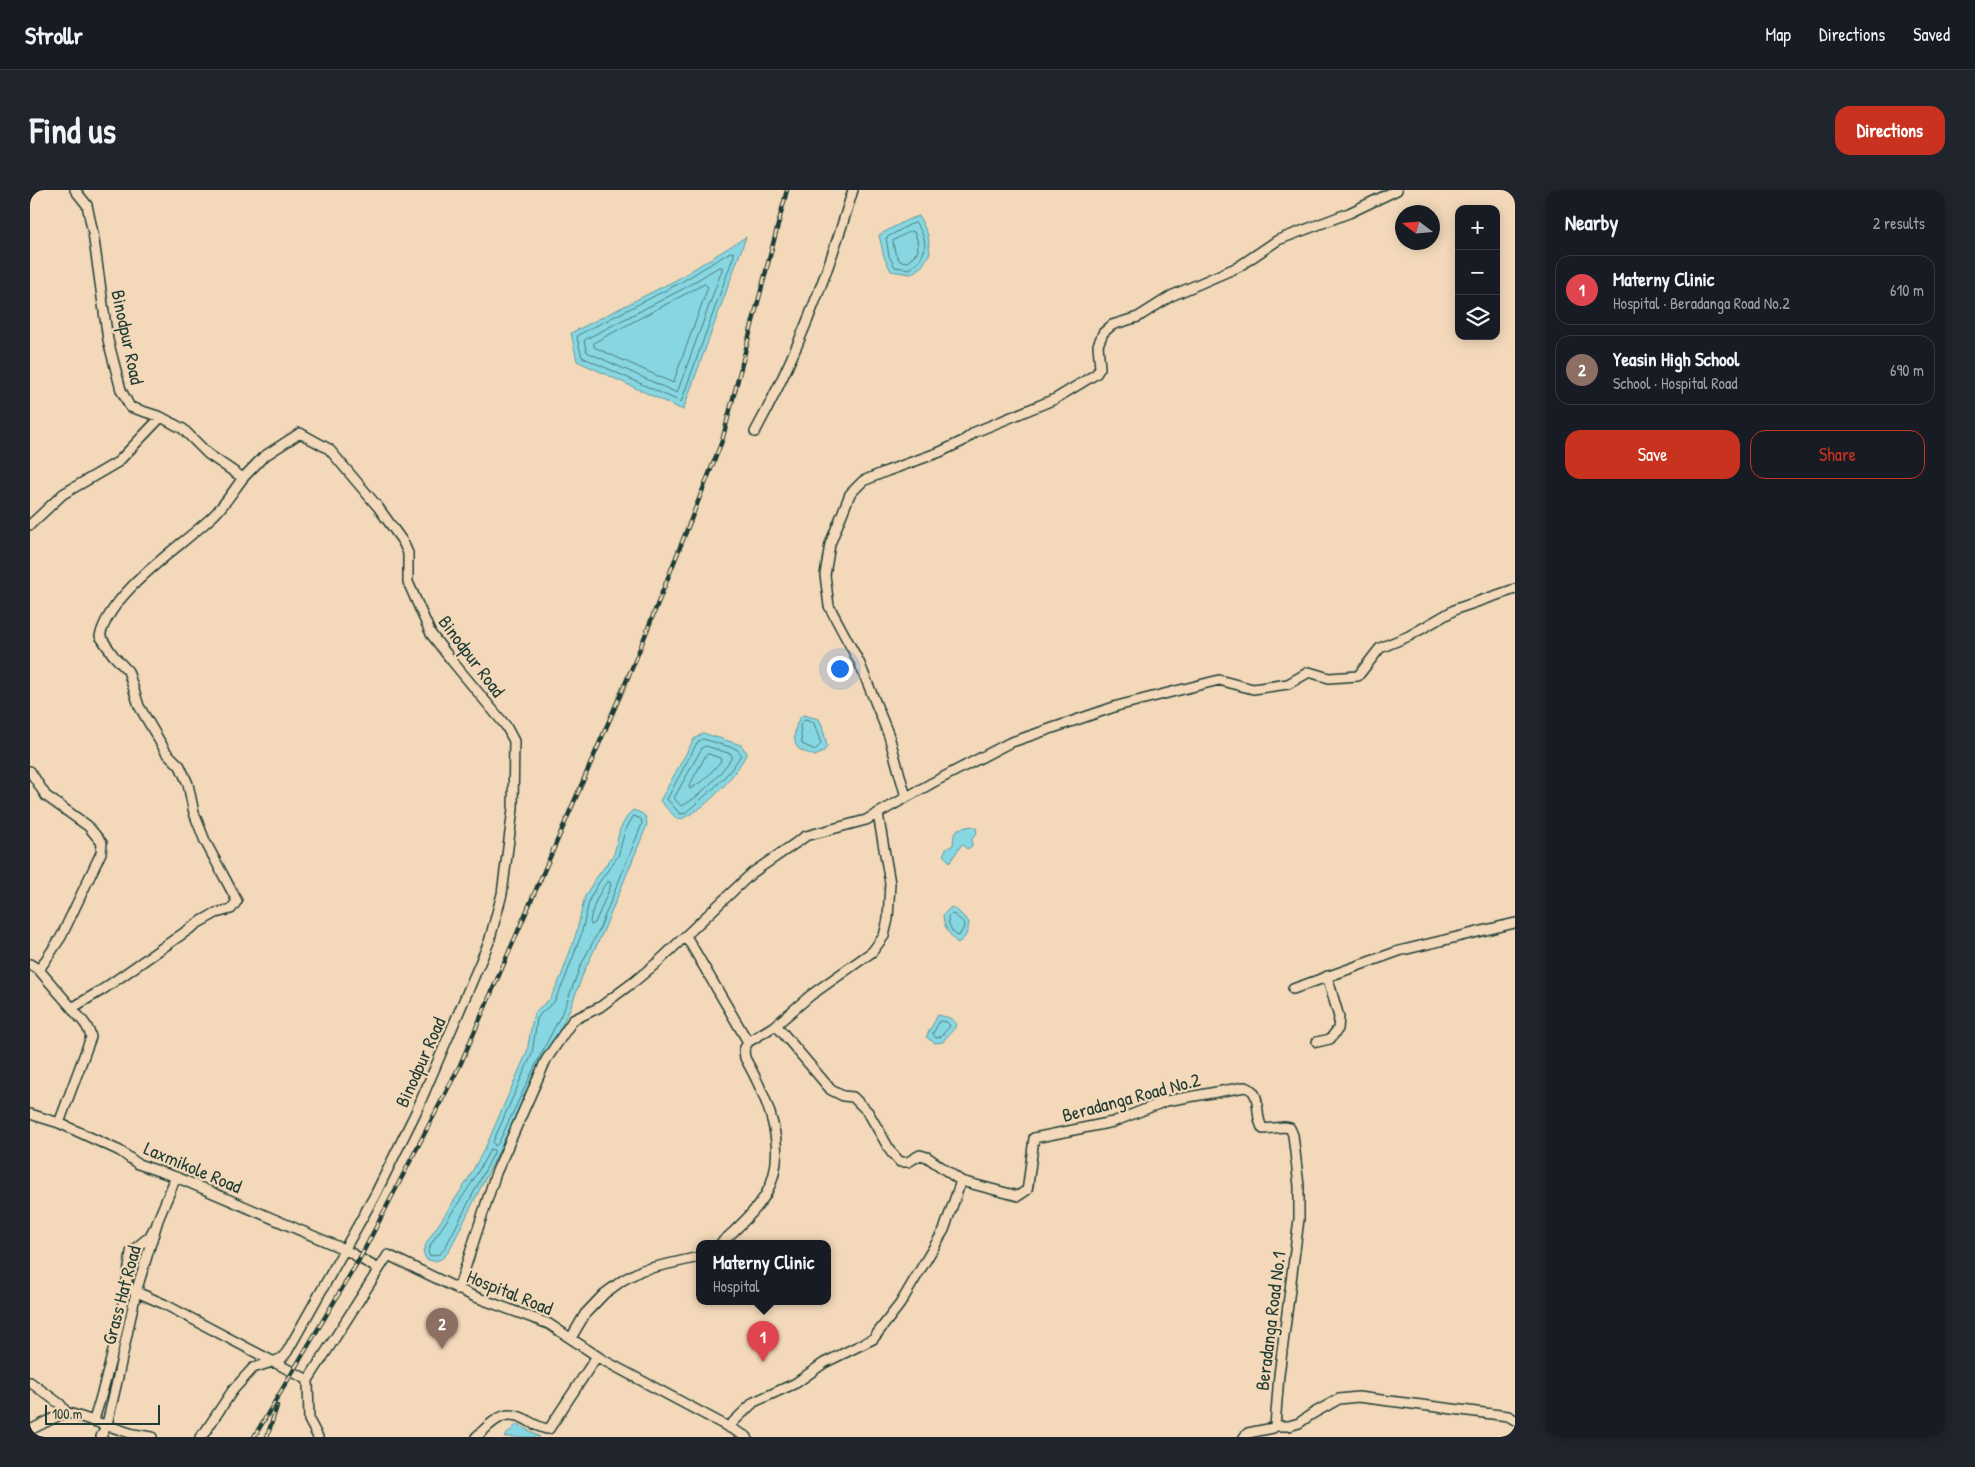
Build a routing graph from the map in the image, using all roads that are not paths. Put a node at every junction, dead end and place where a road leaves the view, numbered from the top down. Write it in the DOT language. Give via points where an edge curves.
graph roads {
  1 [pos="76,190"];
  2 [pos="853,190"];
  3 [pos="1396,190"];
  4 [pos="161,417"];
  5 [pos="755,432"];
  6 [pos="243,478"];
  7 [pos="30,525"];
  8 [pos="1515,589"];
  9 [pos="30,771"];
  10 [pos="906,798"];
  11 [pos="878,814"];
  12 [pos="1515,923"];
  13 [pos="686,936"];
  14 [pos="30,964"];
  15 [pos="39,970"];
  16 [pos="1327,976"];
  17 [pos="1293,989"];
  18 [pos="72,1008"];
  19 [pos="776,1026"];
  20 [pos="748,1042"];
  21 [pos="1317,1042"];
  22 [pos="30,1114"];
  23 [pos="59,1123"];
  24 [pos="176,1177"];
  25 [pos="961,1181"];
  26 [pos="1298,1186"];
  27 [pos="158,1220"];
  28 [pos="725,1240"];
  29 [pos="346,1250"];
  30 [pos="696,1258"];
  31 [pos="378,1269"];
  32 [pos="127,1288"];
  33 [pos="458,1290"];
  34 [pos="136,1292"];
  35 [pos="571,1338"];
  36 [pos="597,1356"];
  37 [pos="275,1362"];
  38 [pos="308,1380"];
  39 [pos="30,1382"];
  40 [pos="66,1412"];
  41 [pos="94,1420"];
  42 [pos="1515,1420"];
  43 [pos="106,1424"];
  44 [pos="1275,1426"];
  45 [pos="728,1427"];
  46 [pos="30,1430"];
  47 [pos="120,1433"];
  48 [pos="101,1437"];
  49 [pos="152,1437"];
  50 [pos="200,1437"];
  51 [pos="318,1437"];
  52 [pos="476,1437"];
  53 [pos="747,1437"];
  54 [pos="1244,1437"];
  1 -- 4 [label="street, Binodpur Road" via="87,205 108,340 120,390 130,407"];
  2 -- 5 [label="street" via="806,327 782,383"];
  3 -- 10 [label="street" via="1349,213 1278,240 1238,267 1172,296 1138,317 1112,324 1103,332 1098,345 1100,368 1096,374 1055,399 975,432 940,452 863,481 850,494 830,544 825,575 829,606 859,662 889,736"];
  4 -- 6 [label="street, Binodpur Road" via="183,429 208,454"];
  4 -- 7 [label="street" via="118,462 62,494"];
  6 -- 18 [label="street" via="214,516 130,588 115,605 100,636 128,671 139,706 166,752 180,766 204,842 237,900 231,909 198,923"];
  6 -- 29 [label="street, Binodpur Road" via="263,456 300,434 329,449 403,542 408,553 408,582 431,634 506,726 514,741 512,818 502,894 489,942 416,1112"];
  8 -- 10 [label="street" via="1456,609 1409,636 1380,648 1358,676 1329,678 1309,672 1288,684 1253,689 1219,680 1117,706 1009,743"];
  9 -- 15 [label="street" via="46,796 88,826 102,844 101,853 61,936"];
  10 -- 11 [label="street"];
  11 -- 13 [label="street" via="806,836 752,873"];
  11 -- 19 [label="street" via="890,883 884,936 872,952 811,994"];
  12 -- 16 [label="street" via="1399,951"];
  13 -- 20 [label="street"];
  13 -- 33 [label="street" via="635,981 600,1007 573,1020 546,1060 496,1173"];
  14 -- 15 [label="street"];
  15 -- 18 [label="street"];
  16 -- 17 [label="street"];
  16 -- 21 [label="street" via="1339,1017 1338,1029 1330,1039"];
  18 -- 23 [label="street" via="88,1026 90,1037"];
  19 -- 20 [label="street"];
  19 -- 25 [label="street" via="830,1090 853,1097 868,1112 890,1152 900,1162 908,1162 920,1155 927,1157"];
  20 -- 28 [label="street" via="745,1058 771,1114 777,1149 775,1172 767,1193 738,1229"];
  22 -- 23 [label="street, Laxmikole Road"];
  23 -- 24 [label="street, Laxmikole Road" via="120,1151 138,1164"];
  24 -- 27 [label="street, Grass Hat Road"];
  24 -- 29 [label="street, Laxmikole Road"];
  25 -- 26 [label="street, Beradanga Road No.2" via="1018,1196 1027,1190 1034,1138 1113,1122 1166,1101 1245,1087 1256,1094 1258,1118 1263,1129 1284,1127 1294,1135"];
  25 -- 45 [label="street" via="939,1238 900,1304 874,1339 754,1402"];
  26 -- 44 [label="street, Beradanga Road No.1" via="1299,1218"];
  27 -- 32 [label="street" via="150,1236 131,1252"];
  27 -- 34 [label="street, Grass Hat Road"];
  29 -- 31 [label="street, Laxmikole Road"];
  29 -- 37 [label="street" via="287,1352"];
  30 -- 35 [label="street" via="642,1270 623,1280 585,1314"];
  31 -- 33 [label="street, Hospital Road" via="388,1255"];
  31 -- 38 [label="street, Hospital Road"];
  32 -- 34 [label="street"];
  32 -- 41 [label="street"];
  33 -- 35 [label="street, Hospital Road" via="549,1324"];
  34 -- 37 [label="street"];
  34 -- 43 [label="street, Grass Hat Road"];
  35 -- 36 [label="street, Hospital Road"];
  36 -- 45 [label="street, Hospital Road"];
  36 -- 52 [label="street" via="549,1429 516,1414 505,1415"];
  37 -- 38 [label="street"];
  37 -- 50 [label="street" via="252,1368"];
  38 -- 51 [label="street" via="309,1420"];
  39 -- 40 [label="street"];
  40 -- 41 [label="street"];
  40 -- 46 [label="street"];
  41 -- 43 [label="street"];
  42 -- 44 [label="street" via="1508,1416 1358,1398 1339,1399 1299,1423"];
  43 -- 47 [label="street"];
  43 -- 48 [label="street, Grass Hat Road"];
  44 -- 54 [label="street"];
  45 -- 53 [label="street, Hospital Road"];
  47 -- 49 [label="street"];
}
